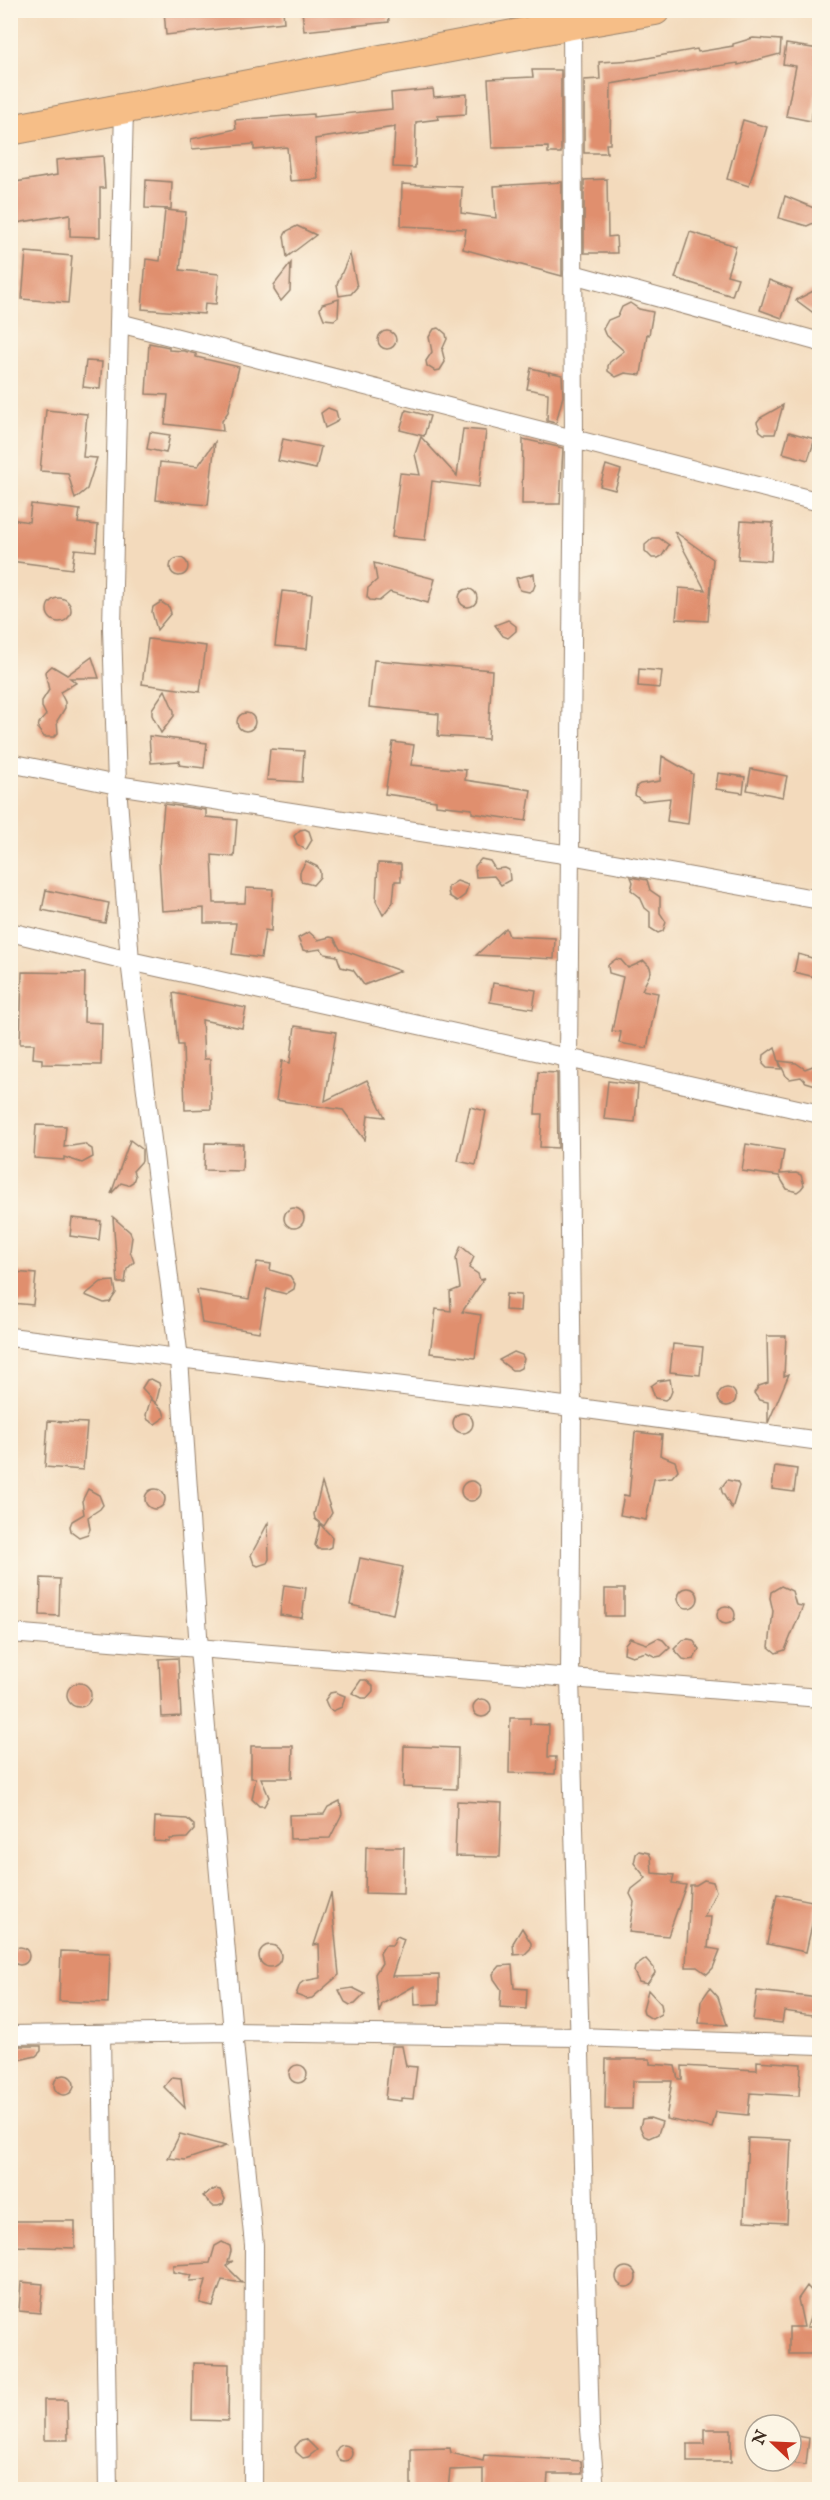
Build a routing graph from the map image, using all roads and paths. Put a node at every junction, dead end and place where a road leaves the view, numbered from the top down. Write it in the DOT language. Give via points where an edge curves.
graph roads {
  1 [pos="655,10"];
  2 [pos="572,17"];
  3 [pos="124,108"];
  4 [pos="10,130"];
  5 [pos="573,274"];
  6 [pos="119,323"];
  7 [pos="819,342"];
  8 [pos="574,438"];
  9 [pos="819,502"];
  10 [pos="10,763"];
  11 [pos="117,785"];
  12 [pos="570,855"];
  13 [pos="819,900"];
  14 [pos="10,932"];
  15 [pos="130,961"];
  16 [pos="568,1058"];
  17 [pos="819,1114"];
  18 [pos="10,1337"];
  19 [pos="179,1359"];
  20 [pos="572,1407"];
  21 [pos="819,1441"];
  22 [pos="10,1634"];
  23 [pos="199,1649"];
  24 [pos="570,1677"];
  25 [pos="819,1698"];
  26 [pos="233,2032"];
  27 [pos="101,2034"];
  28 [pos="10,2035"];
  29 [pos="578,2037"];
  30 [pos="819,2045"];
  31 [pos="249,2489"];
  32 [pos="108,2490"];
  33 [pos="595,2490"];
  1 -- 2 [label="highway"];
  2 -- 3 [label="highway"];
  2 -- 5 [label="street"];
  3 -- 4 [label="highway"];
  3 -- 6 [label="street"];
  5 -- 7 [label="street"];
  5 -- 8 [label="street"];
  6 -- 8 [label="street"];
  6 -- 11 [label="street" via="112,628"];
  8 -- 9 [label="street"];
  8 -- 12 [label="street"];
  10 -- 11 [label="street"];
  11 -- 12 [label="street"];
  11 -- 15 [label="street"];
  12 -- 13 [label="street"];
  12 -- 16 [label="street"];
  14 -- 15 [label="street"];
  15 -- 16 [label="street"];
  15 -- 19 [label="street"];
  16 -- 17 [label="street"];
  16 -- 20 [label="street"];
  18 -- 19 [label="street"];
  19 -- 20 [label="street"];
  19 -- 23 [label="street"];
  20 -- 21 [label="street"];
  20 -- 24 [label="street"];
  22 -- 23 [label="street"];
  23 -- 24 [label="street"];
  23 -- 26 [label="street"];
  24 -- 25 [label="street"];
  24 -- 29 [label="street"];
  26 -- 27 [label="street"];
  26 -- 29 [label="street"];
  26 -- 31 [label="street" via="255,2245"];
  27 -- 28 [label="street"];
  27 -- 32 [label="street"];
  29 -- 30 [label="street"];
  29 -- 33 [label="street"];
}
